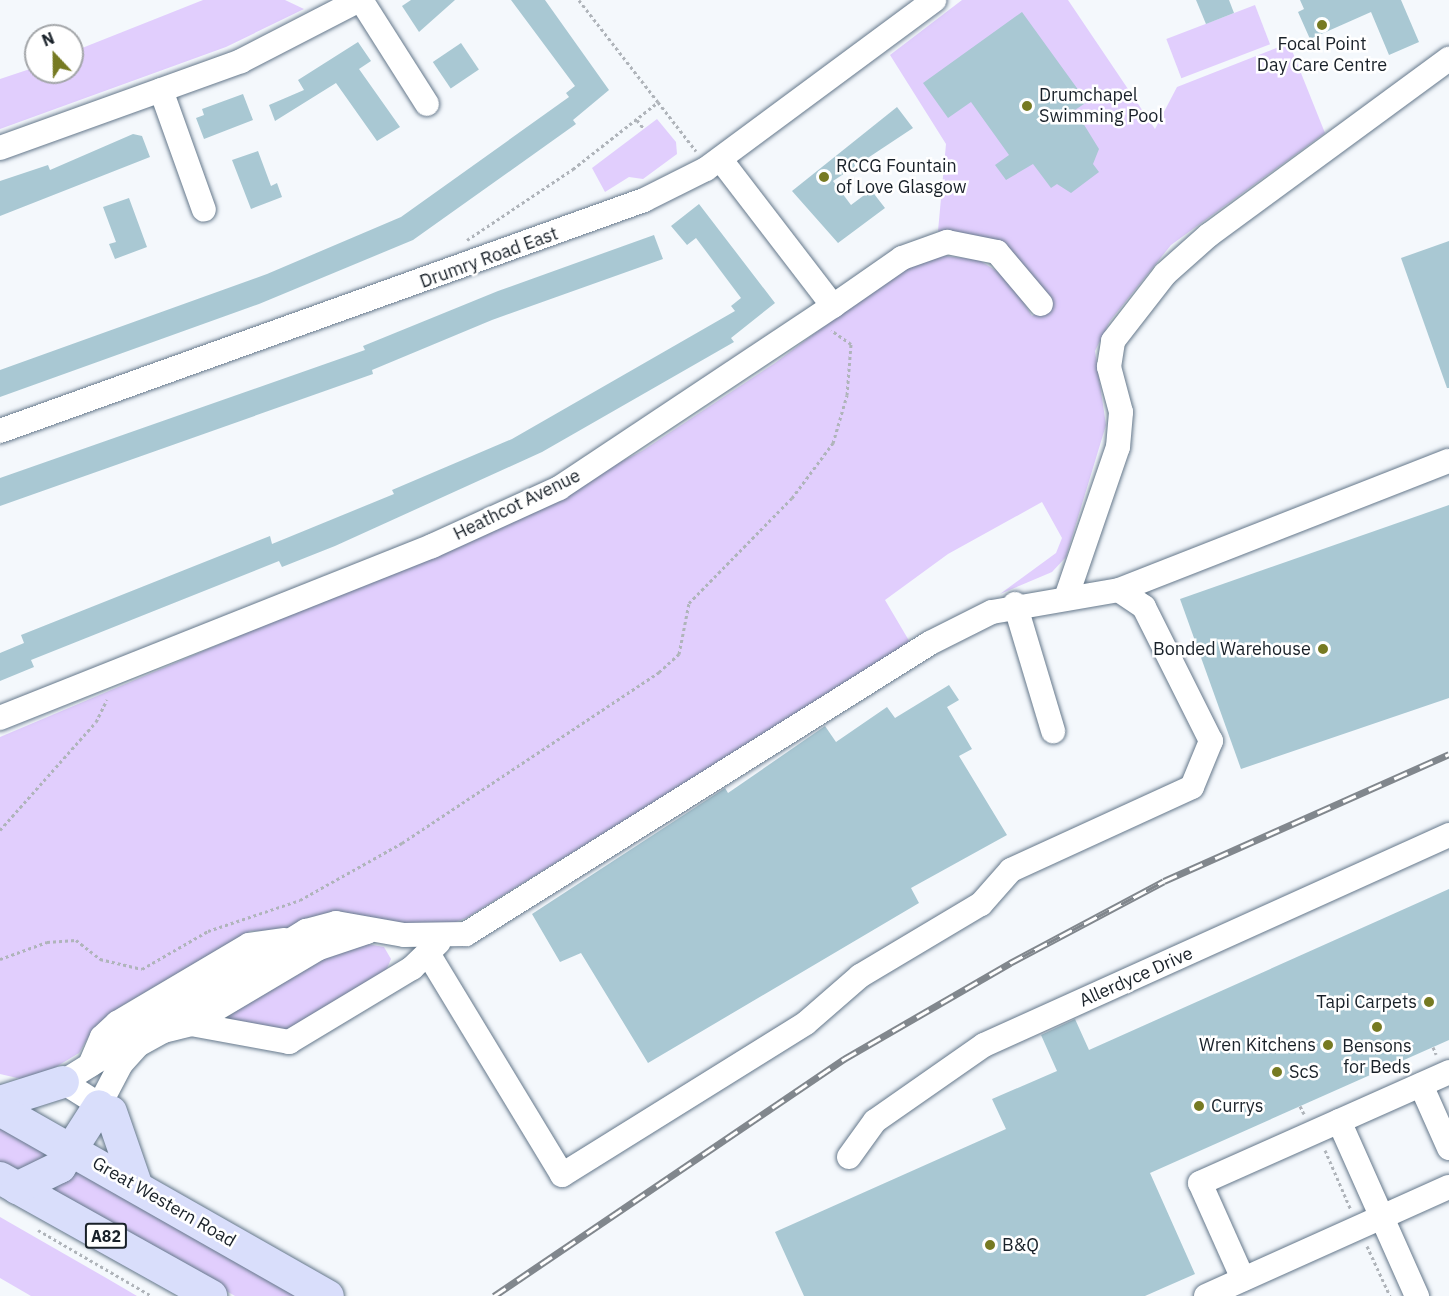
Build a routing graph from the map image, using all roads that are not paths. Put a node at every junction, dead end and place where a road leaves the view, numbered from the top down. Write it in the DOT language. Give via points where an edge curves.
graph roads {
  1 [pos="360,0"];
  2 [pos="934,0"];
  3 [pos="1449,59"];
  4 [pos="161,90"];
  5 [pos="427,104"];
  6 [pos="0,148"];
  7 [pos="713,164"];
  8 [pos="204,210"];
  9 [pos="1041,304"];
  10 [pos="828,310"];
  11 [pos="0,431"];
  12 [pos="1449,461"];
  13 [pos="1119,590"];
  14 [pos="1066,598"];
  15 [pos="1015,604"];
  16 [pos="0,718"];
  17 [pos="1053,731"];
  18 [pos="1449,835"];
  19 [pos="375,931"];
  20 [pos="436,947"];
  21 [pos="191,1024"];
  22 [pos="1449,1072"];
  23 [pos="63,1082"];
  24 [pos="1421,1085"];
  25 [pos="0,1102"];
  26 [pos="106,1102"];
  27 [pos="0,1110"];
  28 [pos="1339,1121"];
  29 [pos="1449,1148"];
  30 [pos="72,1150"];
  31 [pos="849,1157"];
  32 [pos="9,1183"];
  33 [pos="137,1186"];
  34 [pos="1449,1187"];
  35 [pos="1382,1217"];
  36 [pos="1243,1279"];
  37 [pos="211,1296"];
  38 [pos="328,1296"];
  39 [pos="1206,1296"];
  40 [pos="1417,1296"];
  1 -- 4 [label="street" via="275,45"];
  1 -- 5 [label="street"];
  2 -- 7 [label="street, Drumry Road East"];
  3 -- 14 [label="street" via="1209,235 1165,274 1113,341 1109,367 1121,412 1118,447"];
  4 -- 6 [label="street"];
  4 -- 8 [label="street"];
  7 -- 10 [label="street"];
  7 -- 11 [label="street, Drumry Road East" via="600,219"];
  9 -- 10 [label="street, Heathcot Avenue" via="997,252 947,242 903,258"];
  10 -- 16 [label="street, Heathcot Avenue" via="559,488 432,546"];
  12 -- 13 [label="street"];
  13 -- 14 [label="street"];
  13 -- 20 [label="street" via="1144,607 1211,741 1192,787 1011,870 981,904 860,976 806,1023 562,1175"];
  14 -- 15 [label="street"];
  15 -- 17 [label="street"];
  15 -- 20 [label="street" via="930,643 619,841 466,934"];
  18 -- 31 [label="street, Allerdyce Drive" via="984,1045 875,1121"];
  19 -- 20 [label="street"];
  19 -- 21 [label="street" via="318,948"];
  19 -- 23 [label="street" via="336,923 291,940"];
  20 -- 21 [label="street" via="289,1042"];
  21 -- 26 [label="street" via="138,1045"];
  22 -- 24 [label="street"];
  23 -- 25 [label="main road"];
  23 -- 26 [label="street"];
  24 -- 28 [label="street"];
  24 -- 29 [label="street"];
  26 -- 30 [label="main road"];
  26 -- 33 [label="main road"];
  27 -- 30 [label="main road, Great Western Road"];
  28 -- 35 [label="street"];
  28 -- 36 [label="street" via="1200,1183"];
  30 -- 32 [label="main road" via="50,1174"];
  30 -- 33 [label="main road, Great Western Road"];
  32 -- 37 [label="main road, A82"];
  33 -- 38 [label="main road, Great Western Road"];
  34 -- 35 [label="street"];
  35 -- 36 [label="street"];
  35 -- 40 [label="street"];
  36 -- 39 [label="street"];
}
